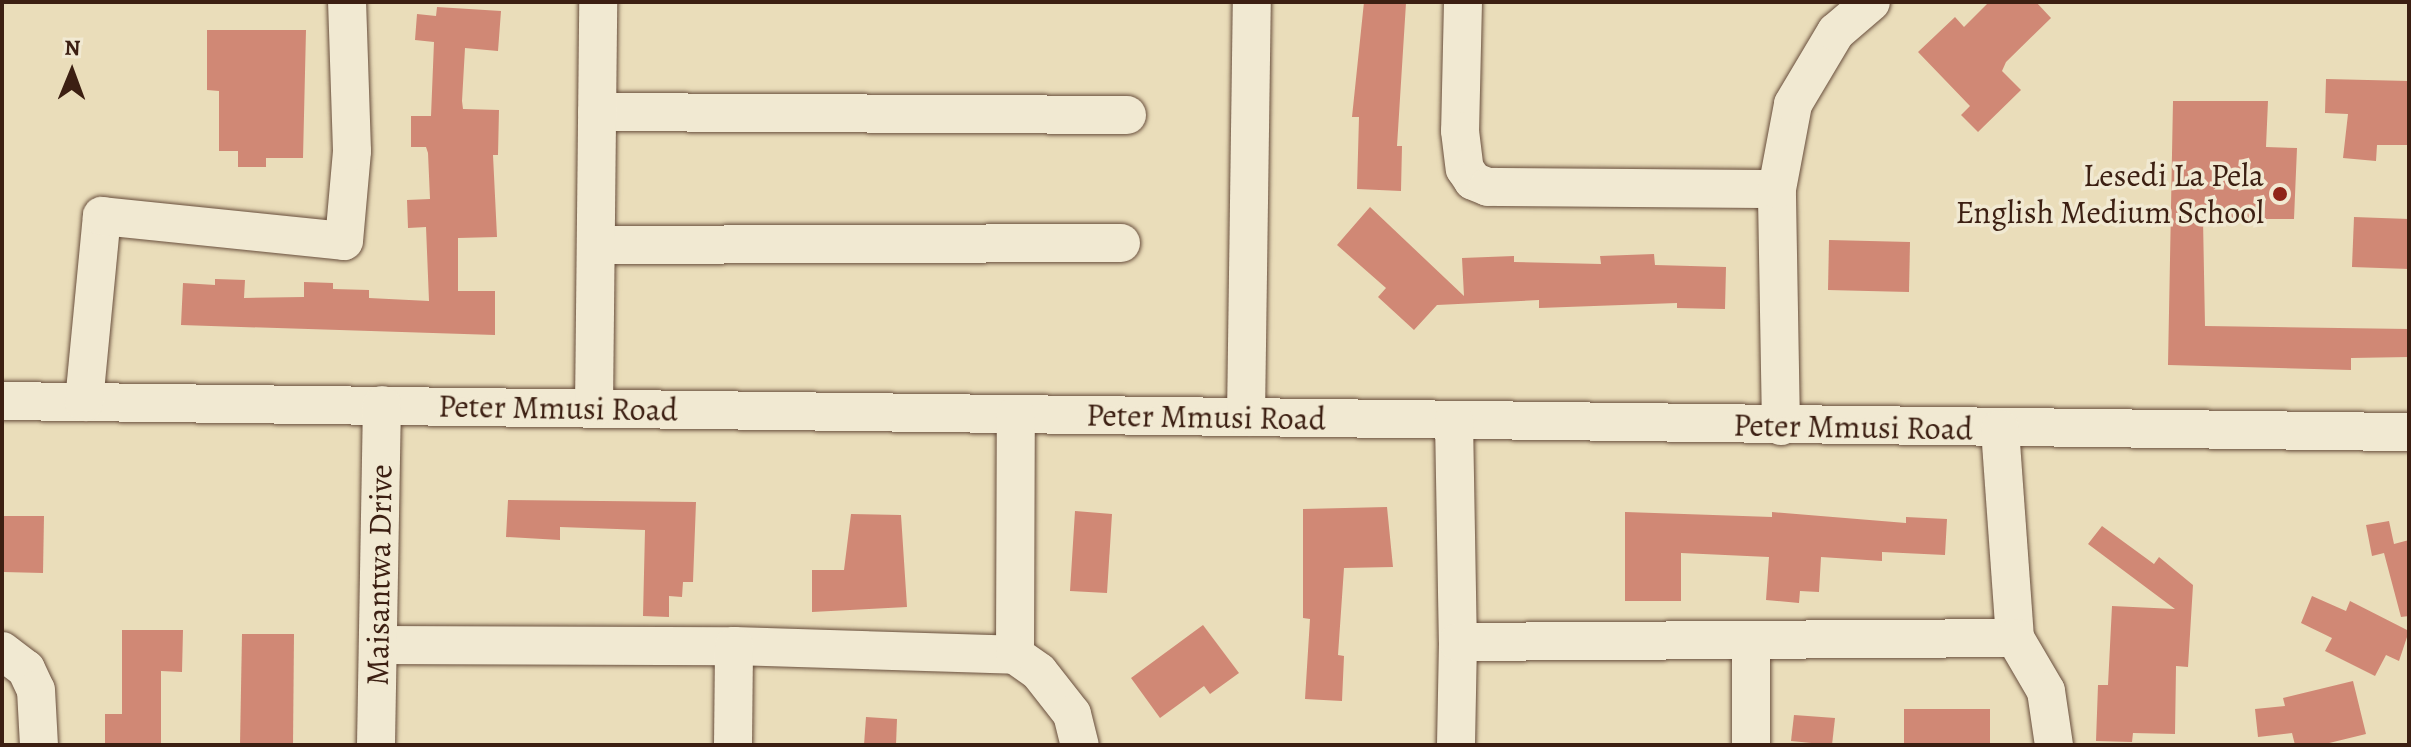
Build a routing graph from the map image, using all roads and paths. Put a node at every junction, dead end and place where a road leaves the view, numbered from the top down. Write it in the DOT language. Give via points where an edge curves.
graph roads {
  1 [pos="347,2"];
  2 [pos="598,2"];
  3 [pos="1252,2"];
  4 [pos="1463,2"];
  5 [pos="1871,2"];
  6 [pos="597,112"];
  7 [pos="1127,115"];
  8 [pos="1777,189"];
  9 [pos="1121,243"];
  10 [pos="596,245"];
  11 [pos="2,401"];
  12 [pos="84,402"];
  13 [pos="382,405"];
  14 [pos="594,408"];
  15 [pos="1016,415"];
  16 [pos="1246,417"];
  17 [pos="1454,420"];
  18 [pos="1781,426"];
  19 [pos="2000,429"];
  20 [pos="2409,432"];
  21 [pos="2015,638"];
  22 [pos="1458,642"];
  23 [pos="1751,644"];
  24 [pos="378,645"];
  25 [pos="734,646"];
  26 [pos="2,651"];
  27 [pos="1015,655"];
  28 [pos="39,745"];
  29 [pos="376,745"];
  30 [pos="733,745"];
  31 [pos="1080,745"];
  32 [pos="1456,745"];
  33 [pos="1751,745"];
  34 [pos="2054,745"];
  1 -- 12 [label="street" via="352,151 344,241 102,216"];
  2 -- 6 [label="street"];
  3 -- 16 [label="street"];
  4 -- 8 [label="street" via="1460,131 1465,169 1473,181 1488,187"];
  5 -- 8 [label="street" via="1836,32 1811,67 1793,104"];
  6 -- 7 [label="street"];
  6 -- 10 [label="street"];
  8 -- 18 [label="street"];
  9 -- 10 [label="street"];
  10 -- 14 [label="street"];
  11 -- 12 [label="street, Peter Mmusi Road"];
  12 -- 13 [label="street, Peter Mmusi Road"];
  13 -- 14 [label="street, Peter Mmusi Road"];
  13 -- 24 [label="street, Maisantwa Drive"];
  14 -- 15 [label="street, Peter Mmusi Road"];
  15 -- 16 [label="street, Peter Mmusi Road"];
  15 -- 27 [label="street"];
  16 -- 17 [label="street, Peter Mmusi Road"];
  17 -- 18 [label="street, Peter Mmusi Road"];
  17 -- 22 [label="street"];
  18 -- 19 [label="street, Peter Mmusi Road"];
  19 -- 20 [label="street, Peter Mmusi Road"];
  19 -- 21 [label="street"];
  21 -- 23 [label="street"];
  21 -- 34 [label="street" via="2046,691"];
  22 -- 23 [label="street"];
  22 -- 32 [label="street"];
  23 -- 33 [label="street"];
  24 -- 25 [label="street"];
  24 -- 29 [label="street, Maisantwa Drive"];
  25 -- 27 [label="street"];
  25 -- 30 [label="street"];
  26 -- 28 [label="street" via="26,669 36,690"];
  27 -- 31 [label="street" via="1039,672 1065,703"];
}
